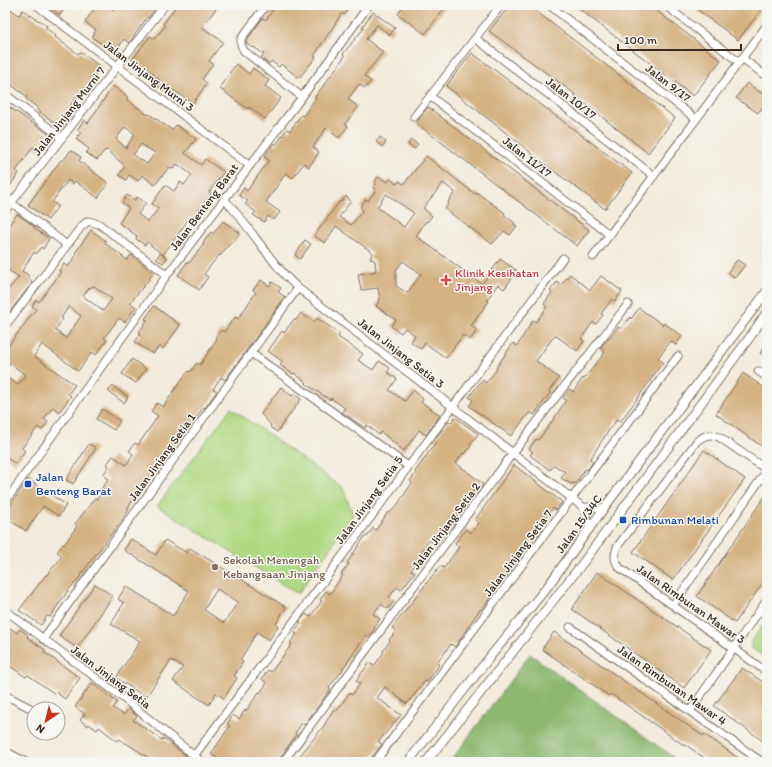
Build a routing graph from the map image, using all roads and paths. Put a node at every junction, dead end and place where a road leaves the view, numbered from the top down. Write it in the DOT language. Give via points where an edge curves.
graph roads {
  1 [pos="36,5"];
  2 [pos="165,5"];
  3 [pos="266,5"];
  4 [pos="369,5"];
  5 [pos="501,5"];
  6 [pos="549,5"];
  7 [pos="665,5"];
  8 [pos="767,25"];
  9 [pos="475,38"];
  10 [pos="741,60"];
  11 [pos="118,66"];
  12 [pos="767,77"];
  13 [pos="5,94"];
  14 [pos="430,96"];
  15 [pos="302,97"];
  16 [pos="414,117"];
  17 [pos="696,119"];
  18 [pos="62,138"];
  19 [pos="250,165"];
  20 [pos="654,176"];
  21 [pos="5,198"];
  22 [pos="224,199"];
  23 [pos="12,203"];
  24 [pos="5,212"];
  25 [pos="610,235"];
  26 [pos="67,245"];
  27 [pos="593,257"];
  28 [pos="563,258"];
  29 [pos="167,275"];
  30 [pos="298,288"];
  31 [pos="766,293"];
  32 [pos="628,304"];
  33 [pos="757,305"];
  34 [pos="767,312"];
  35 [pos="767,325"];
  36 [pos="5,326"];
  37 [pos="750,337"];
  38 [pos="251,353"];
  39 [pos="678,356"];
  40 [pos="758,371"];
  41 [pos="767,377"];
  42 [pos="452,407"];
  43 [pos="513,454"];
  44 [pos="408,466"];
  45 [pos="767,470"];
  46 [pos="572,498"];
  47 [pos="5,502"];
  48 [pos="582,507"];
  49 [pos="604,508"];
  50 [pos="590,529"];
  51 [pos="767,600"];
  52 [pos="673,605"];
  53 [pos="5,610"];
  54 [pos="570,627"];
  55 [pos="43,639"];
  56 [pos="733,648"];
  57 [pos="767,672"];
  58 [pos="5,695"];
  59 [pos="26,706"];
  60 [pos="690,711"];
  61 [pos="5,752"];
  62 [pos="194,756"];
  63 [pos="26,762"];
  64 [pos="202,762"];
  65 [pos="283,762"];
  66 [pos="375,762"];
  67 [pos="408,762"];
  68 [pos="426,762"];
  69 [pos="762,762"];
  1 -- 11 [label="street, Jalan Jinjang Murni 3"];
  2 -- 11 [label="street, Jalan Jinjang Murni 7"];
  3 -- 15 [label="street" via="241,39 244,51"];
  4 -- 15 [label="street, Jalan Benteng Barat"];
  5 -- 9 [label="street"];
  6 -- 17 [label="street, Jalan 9/17"];
  7 -- 10 [label="street"];
  8 -- 10 [label="street"];
  9 -- 14 [label="street"];
  9 -- 20 [label="street, Jalan 10/17"];
  10 -- 12 [label="street"];
  10 -- 17 [label="street"];
  11 -- 18 [label="street, Jalan Jinjang Murni 7"];
  11 -- 19 [label="street, Jalan Jinjang Murni 3"];
  13 -- 18 [label="street"];
  14 -- 16 [label="street"];
  14 -- 25 [label="street, Jalan 11/17"];
  15 -- 19 [label="street, Jalan Benteng Barat"];
  17 -- 20 [label="street"];
  18 -- 23 [label="street, Jalan Jinjang Murni 7"];
  19 -- 22 [label="street, Jalan Benteng Barat"];
  20 -- 25 [label="street"];
  21 -- 23 [label="street"];
  22 -- 29 [label="street, Jalan Benteng Barat"];
  22 -- 30 [label="street, Jalan Jinjang Setia 3"];
  23 -- 24 [label="street, Jalan Jinjang Murni 7"];
  23 -- 26 [label="street"];
  25 -- 27 [label="street"];
  26 -- 29 [label="street" via="88,221 99,224"];
  26 -- 36 [label="street"];
  28 -- 42 [label="street, Jalan Jinjang Setia 5"];
  29 -- 47 [label="street, Jalan Benteng Barat"];
  30 -- 38 [label="street, Jalan Jinjang Setia 1"];
  30 -- 42 [label="street, Jalan Jinjang Setia 3"];
  31 -- 33 [label="street, Jalan 15/34C"];
  32 -- 43 [label="street, Jalan Jinjang Setia 2"];
  33 -- 34 [label="street"];
  33 -- 49 [label="street, Jalan 15/34C"];
  34 -- 37 [label="street"];
  35 -- 37 [label="street"];
  37 -- 68 [label="street" via="582,564"];
  38 -- 44 [label="street"];
  38 -- 55 [label="street, Jalan Jinjang Setia 1"];
  39 -- 46 [label="street, Jalan Jinjang Setia 7"];
  40 -- 41 [label="street"];
  42 -- 43 [label="street, Jalan Jinjang Setia 3"];
  42 -- 44 [label="street, Jalan Jinjang Setia 5"];
  43 -- 46 [label="street, Jalan Jinjang Setia 3"];
  43 -- 65 [label="street, Jalan Jinjang Setia 2"];
  44 -- 62 [label="street, Jalan Jinjang Setia 5"];
  45 -- 52 [label="street"];
  45 -- 52 [label="street, Jalan Rimbunan Mawar 3" via="719,437 711,434 703,436 617,548 615,562 620,568"];
  46 -- 48 [label="street, Jalan Jinjang Setia 3"];
  46 -- 66 [label="street, Jalan Jinjang Setia 7"];
  48 -- 49 [label="street"];
  48 -- 50 [label="street, Jalan Jinjang Setia 3"];
  49 -- 50 [label="street, Jalan 15/34C"];
  50 -- 67 [label="street, Jalan 15/34C"];
  51 -- 56 [label="street"];
  52 -- 56 [label="street, Jalan Rimbunan Mawar 3"];
  53 -- 55 [label="street, Jalan Jinjang Setia"];
  54 -- 60 [label="street, Jalan Rimbunan Mawar 4"];
  55 -- 62 [label="street, Jalan Jinjang Setia" via="123,698"];
  56 -- 57 [label="street, Jalan Rimbunan Mawar 3"];
  56 -- 60 [label="street"];
  58 -- 59 [label="street"];
  60 -- 69 [label="street, Jalan Rimbunan Mawar 4"];
  61 -- 63 [label="street"];
  62 -- 64 [label="street, Jalan Jinjang Setia"];
}
